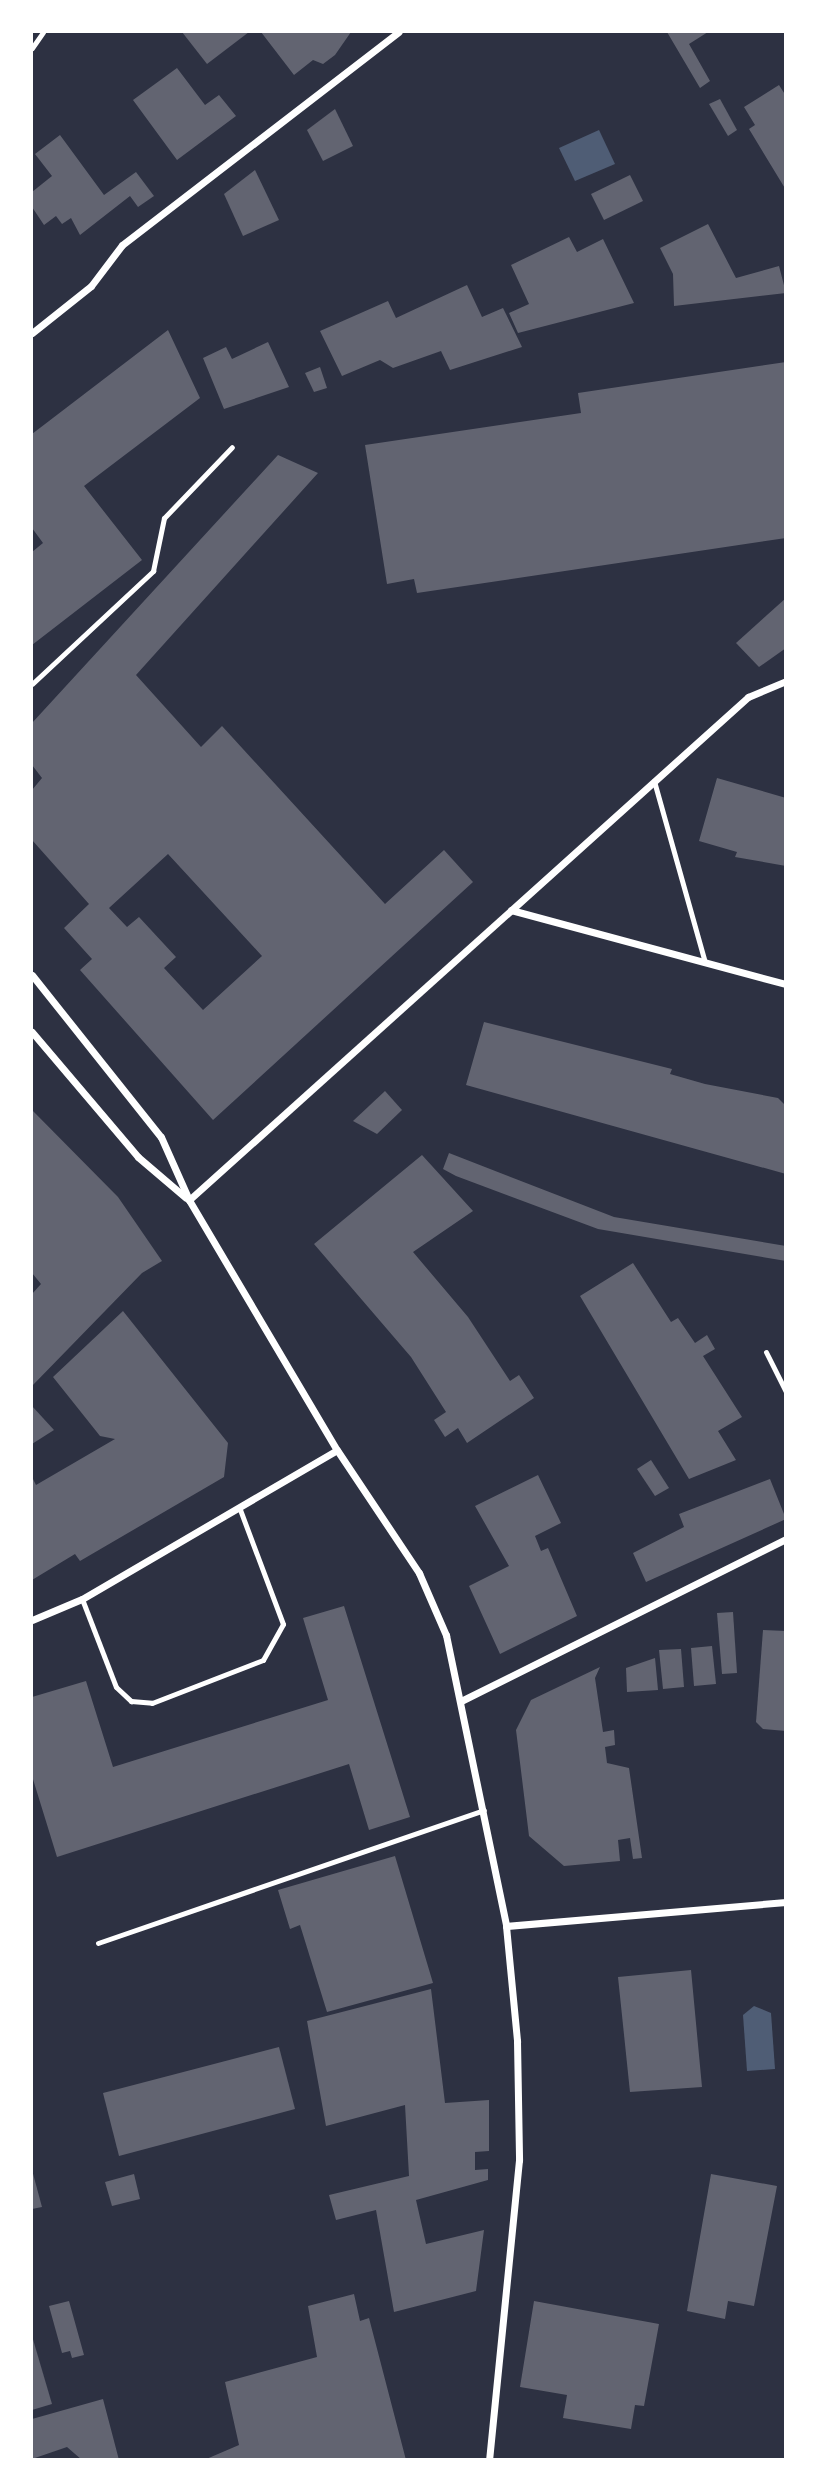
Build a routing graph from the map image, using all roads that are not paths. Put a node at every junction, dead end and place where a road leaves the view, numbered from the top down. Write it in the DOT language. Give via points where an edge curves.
graph roads {
  1 [pos="43,32"];
  2 [pos="399,32"];
  3 [pos="32,48"];
  4 [pos="32,333"];
  5 [pos="232,447"];
  6 [pos="786,681"];
  7 [pos="32,684"];
  8 [pos="654,781"];
  9 [pos="511,910"];
  10 [pos="705,962"];
  11 [pos="33,980"];
  12 [pos="786,984"];
  13 [pos="32,1032"];
  14 [pos="189,1200"];
  15 [pos="766,1352"];
  16 [pos="786,1392"];
  17 [pos="337,1450"];
  18 [pos="239,1507"];
  19 [pos="786,1539"];
  20 [pos="82,1599"];
  21 [pos="32,1620"];
  22 [pos="463,1700"];
  23 [pos="484,1810"];
  24 [pos="786,1902"];
  25 [pos="506,1926"];
  26 [pos="98,1943"];
  27 [pos="489,2459"];
  1 -- 3 [label="lane"];
  2 -- 4 [label="street" via="122,245 91,286"];
  5 -- 7 [label="lane" via="164,518 152,571"];
  6 -- 8 [label="street" via="748,697"];
  8 -- 9 [label="street"];
  8 -- 10 [label="lane"];
  9 -- 10 [label="street"];
  9 -- 14 [label="street"];
  10 -- 12 [label="street"];
  11 -- 14 [label="street" via="160,1137"];
  13 -- 14 [label="street" via="138,1157"];
  14 -- 17 [label="street"];
  15 -- 16 [label="lane"];
  17 -- 18 [label="street"];
  17 -- 22 [label="street" via="419,1573"];
  18 -- 20 [label="street"];
  18 -- 20 [label="lane" via="283,1623 263,1660 152,1703 131,1701 116,1687"];
  19 -- 22 [label="street"];
  20 -- 21 [label="street"];
  22 -- 23 [label="street"];
  23 -- 25 [label="street"];
  23 -- 26 [label="lane"];
  24 -- 25 [label="street"];
  25 -- 27 [label="street" via="517,2041 519,2160"];
}
